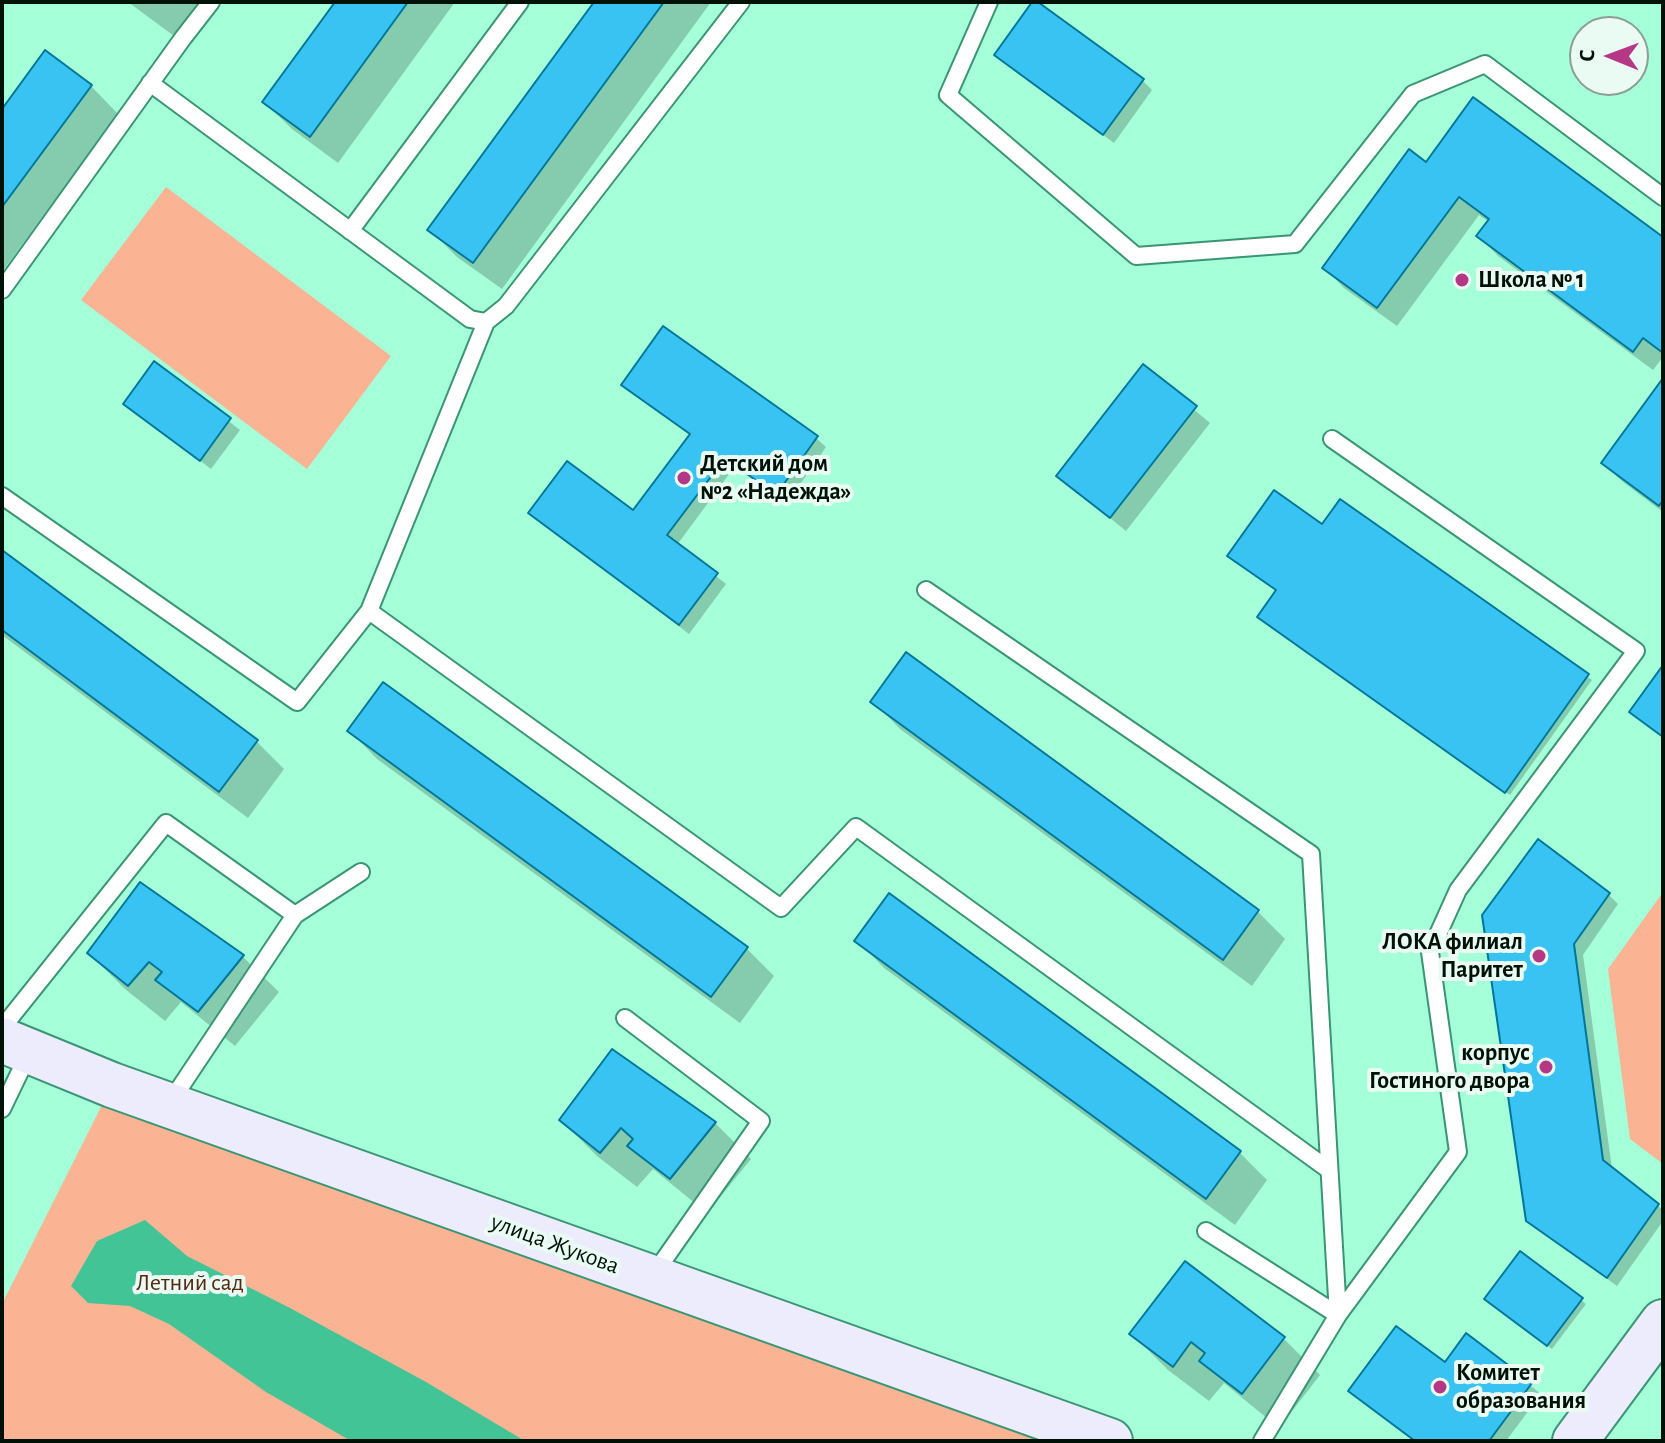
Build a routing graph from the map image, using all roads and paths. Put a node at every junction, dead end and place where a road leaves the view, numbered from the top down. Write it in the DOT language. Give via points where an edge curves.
graph roads {
  1 [pos="211,2"];
  2 [pos="520,2"];
  3 [pos="741,2"];
  4 [pos="989,2"];
  5 [pos="150,83"];
  6 [pos="1663,197"];
  7 [pos="350,231"];
  8 [pos="2,290"];
  9 [pos="486,322"];
  10 [pos="1332,439"];
  11 [pos="2,496"];
  12 [pos="926,590"];
  13 [pos="369,611"];
  14 [pos="361,872"];
  15 [pos="295,915"];
  16 [pos="625,1018"];
  17 [pos="11,1040"];
  18 [pos="169,1105"];
  19 [pos="2,1109"];
  20 [pos="1329,1170"];
  21 [pos="1206,1231"];
  22 [pos="650,1278"];
  23 [pos="1338,1315"];
  24 [pos="1663,1322"];
  25 [pos="1663,1350"];
  26 [pos="1110,1441"];
  27 [pos="1262,1441"];
  28 [pos="1575,1441"];
  29 [pos="1595,1441"];
  1 -- 5 [label="lane"];
  2 -- 7 [label="lane"];
  3 -- 9 [label="lane" via="506,306"];
  4 -- 6 [label="lane" via="948,95 1136,256 1295,244 1413,94 1485,64"];
  5 -- 7 [label="lane"];
  5 -- 8 [label="lane"];
  7 -- 9 [label="lane" via="470,319"];
  9 -- 13 [label="lane"];
  10 -- 23 [label="lane" via="1636,651 1458,890 1430,952 1458,1152"];
  11 -- 13 [label="lane" via="297,702"];
  12 -- 20 [label="lane" via="1311,854"];
  13 -- 20 [label="lane" via="781,908 856,827"];
  14 -- 15 [label="lane"];
  15 -- 17 [label="lane" via="166,823"];
  15 -- 18 [label="lane"];
  16 -- 22 [label="lane" via="761,1121"];
  17 -- 18 [label="street, улица Жукова"];
  17 -- 19 [label="lane"];
  18 -- 22 [label="street, улица Жукова"];
  20 -- 23 [label="lane"];
  21 -- 23 [label="lane"];
  22 -- 26 [label="street, улица Жукова"];
  23 -- 27 [label="lane"];
  24 -- 28 [label="street"];
  25 -- 29 [label="street"];
}
